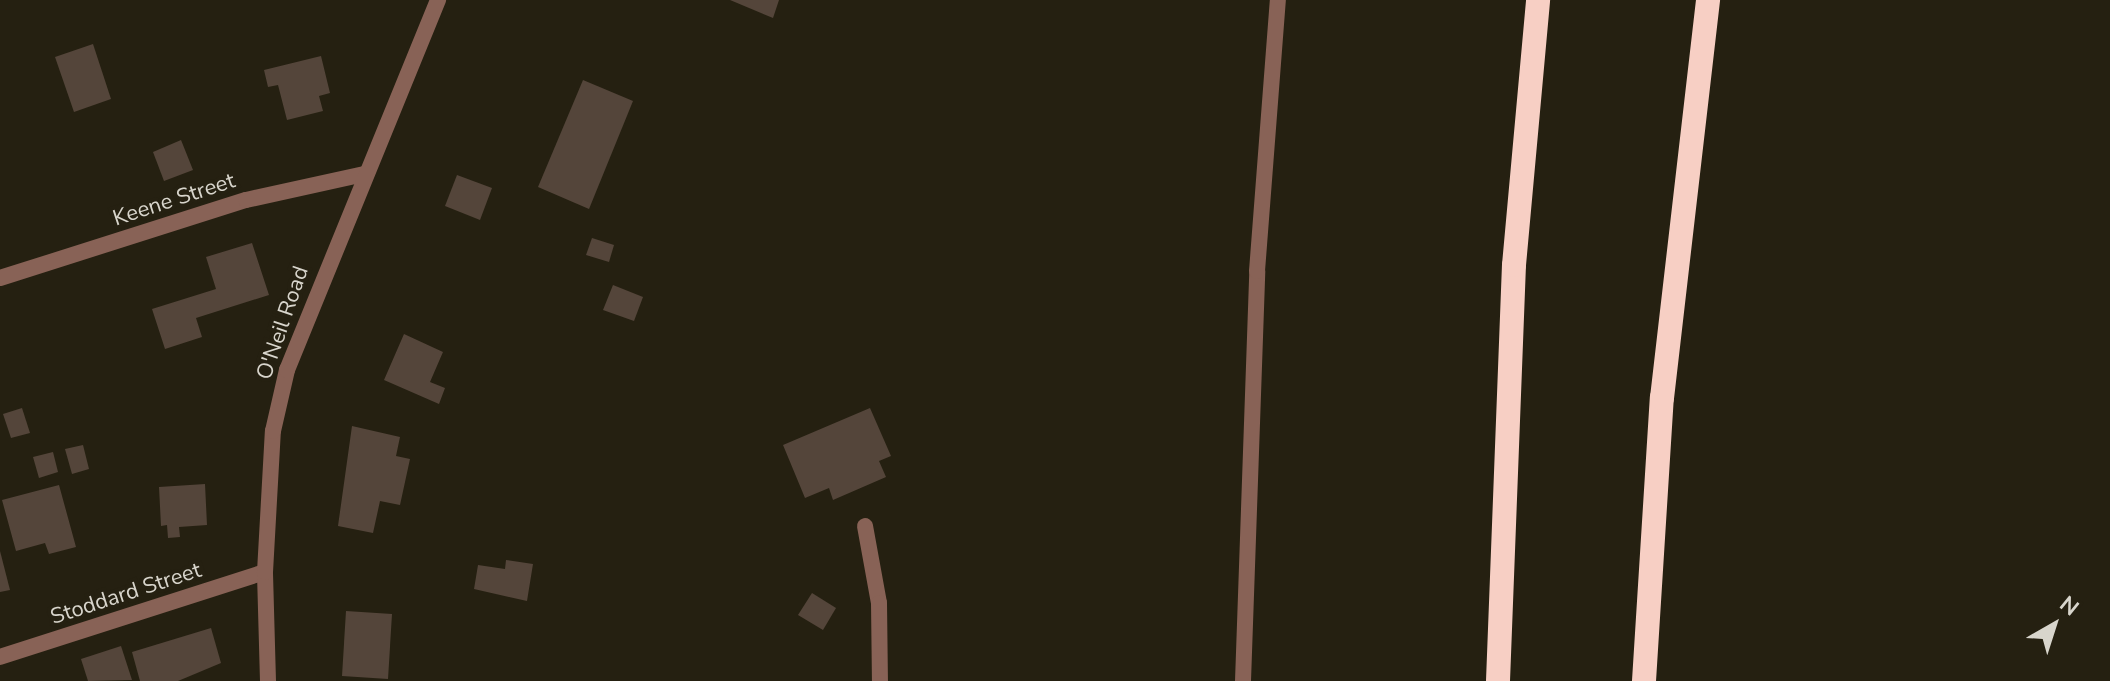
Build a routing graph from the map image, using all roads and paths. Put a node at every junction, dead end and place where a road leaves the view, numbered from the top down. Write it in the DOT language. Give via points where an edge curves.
graph roads {
  1 [pos="438,0"];
  2 [pos="1278,0"];
  3 [pos="1538,0"];
  4 [pos="1708,0"];
  5 [pos="364,174"];
  6 [pos="0,278"];
  7 [pos="865,526"];
  8 [pos="265,572"];
  9 [pos="0,657"];
  10 [pos="268,681"];
  11 [pos="880,681"];
  12 [pos="1243,681"];
  13 [pos="1498,681"];
  14 [pos="1644,681"];
  1 -- 5 [label="street, O'Neil Road"];
  2 -- 12 [label="street" via="1257,271"];
  3 -- 13 [label="highway" via="1513,280"];
  4 -- 14 [label="highway" via="1662,398"];
  5 -- 6 [label="street, Keene Street" via="246,200"];
  5 -- 8 [label="street, O'Neil Road" via="287,370 273,431"];
  7 -- 11 [label="street" via="879,603"];
  8 -- 9 [label="street, Stoddard Street"];
  8 -- 10 [label="street, O'Neil Road"];
}
